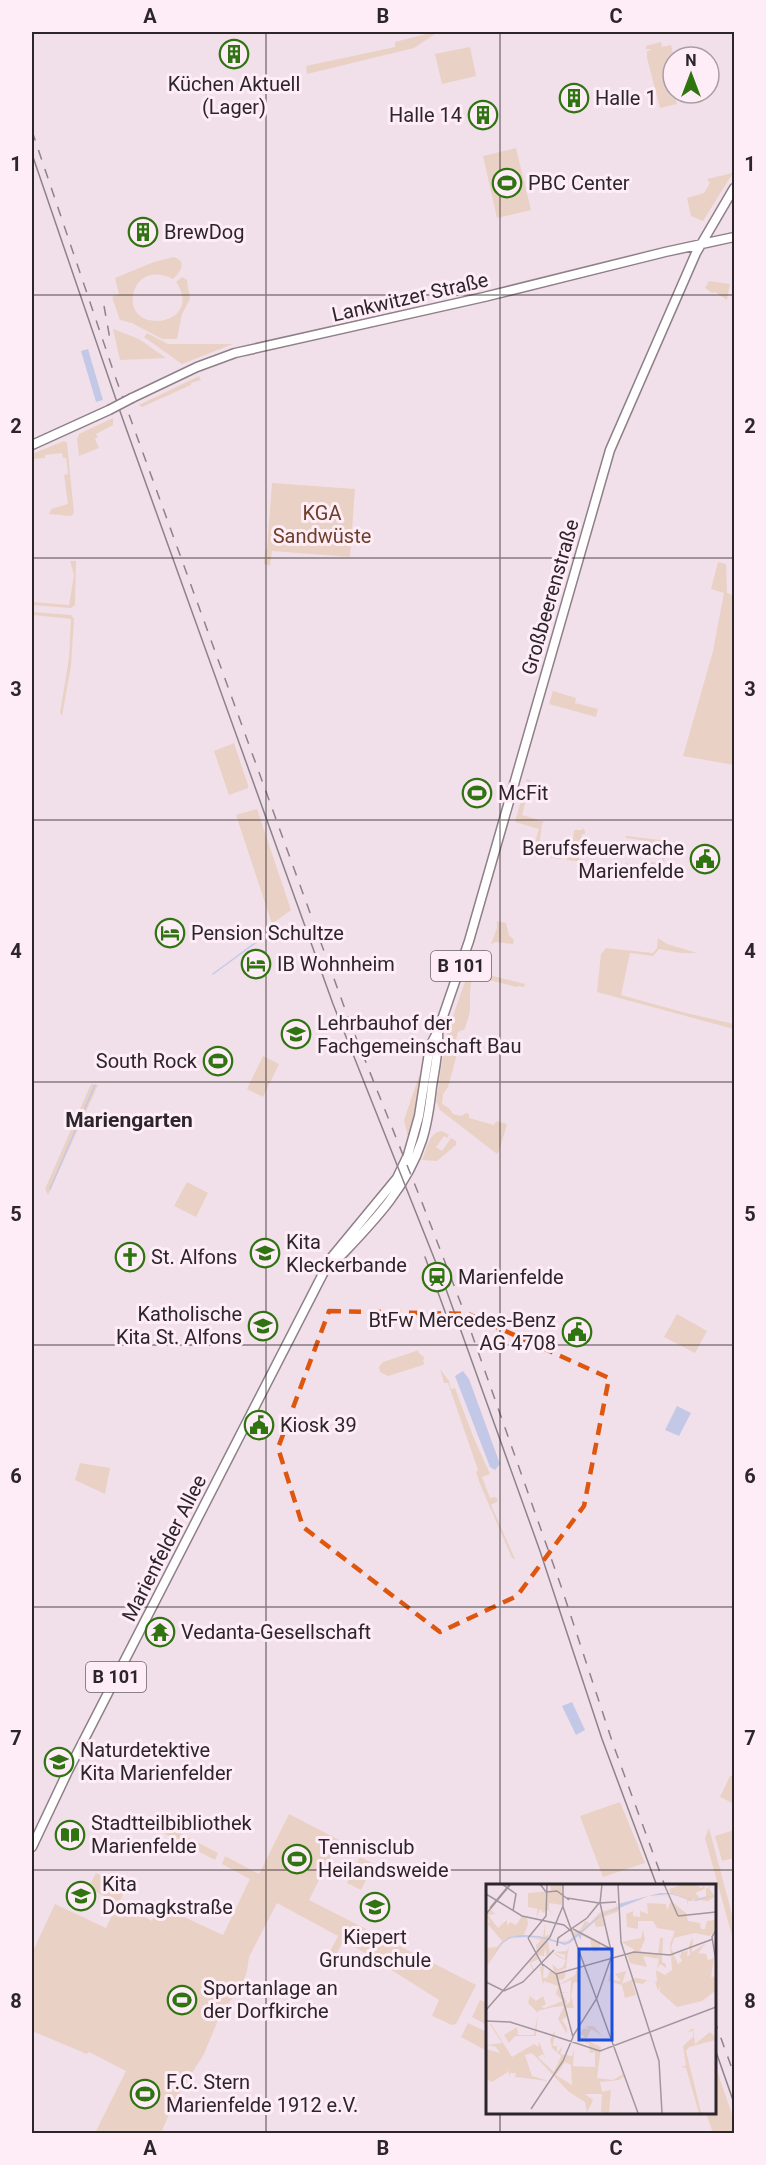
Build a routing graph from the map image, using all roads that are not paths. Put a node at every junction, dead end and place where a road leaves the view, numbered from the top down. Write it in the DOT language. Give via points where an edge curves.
graph roads {
  1 [pos="735,188"];
  2 [pos="735,237"];
  3 [pos="701,244"];
  4 [pos="32,445"];
  5 [pos="413,1153"];
  6 [pos="32,1847"];
  1 -- 3 [label="main road, Großbeerenstraße / B 101"];
  2 -- 3 [label="main road, Lankwitzer Straße"];
  3 -- 4 [label="main road, Lankwitzer Straße, bridge" via="235,353"];
  3 -- 5 [label="main road, Großbeerenstraße / B 101" via="608,457 469,941 438,1031 432,1038"];
  5 -- 6 [label="main road, Marienfelder Allee / B 101" via="401,1187 389,1203 328,1266"];
}
